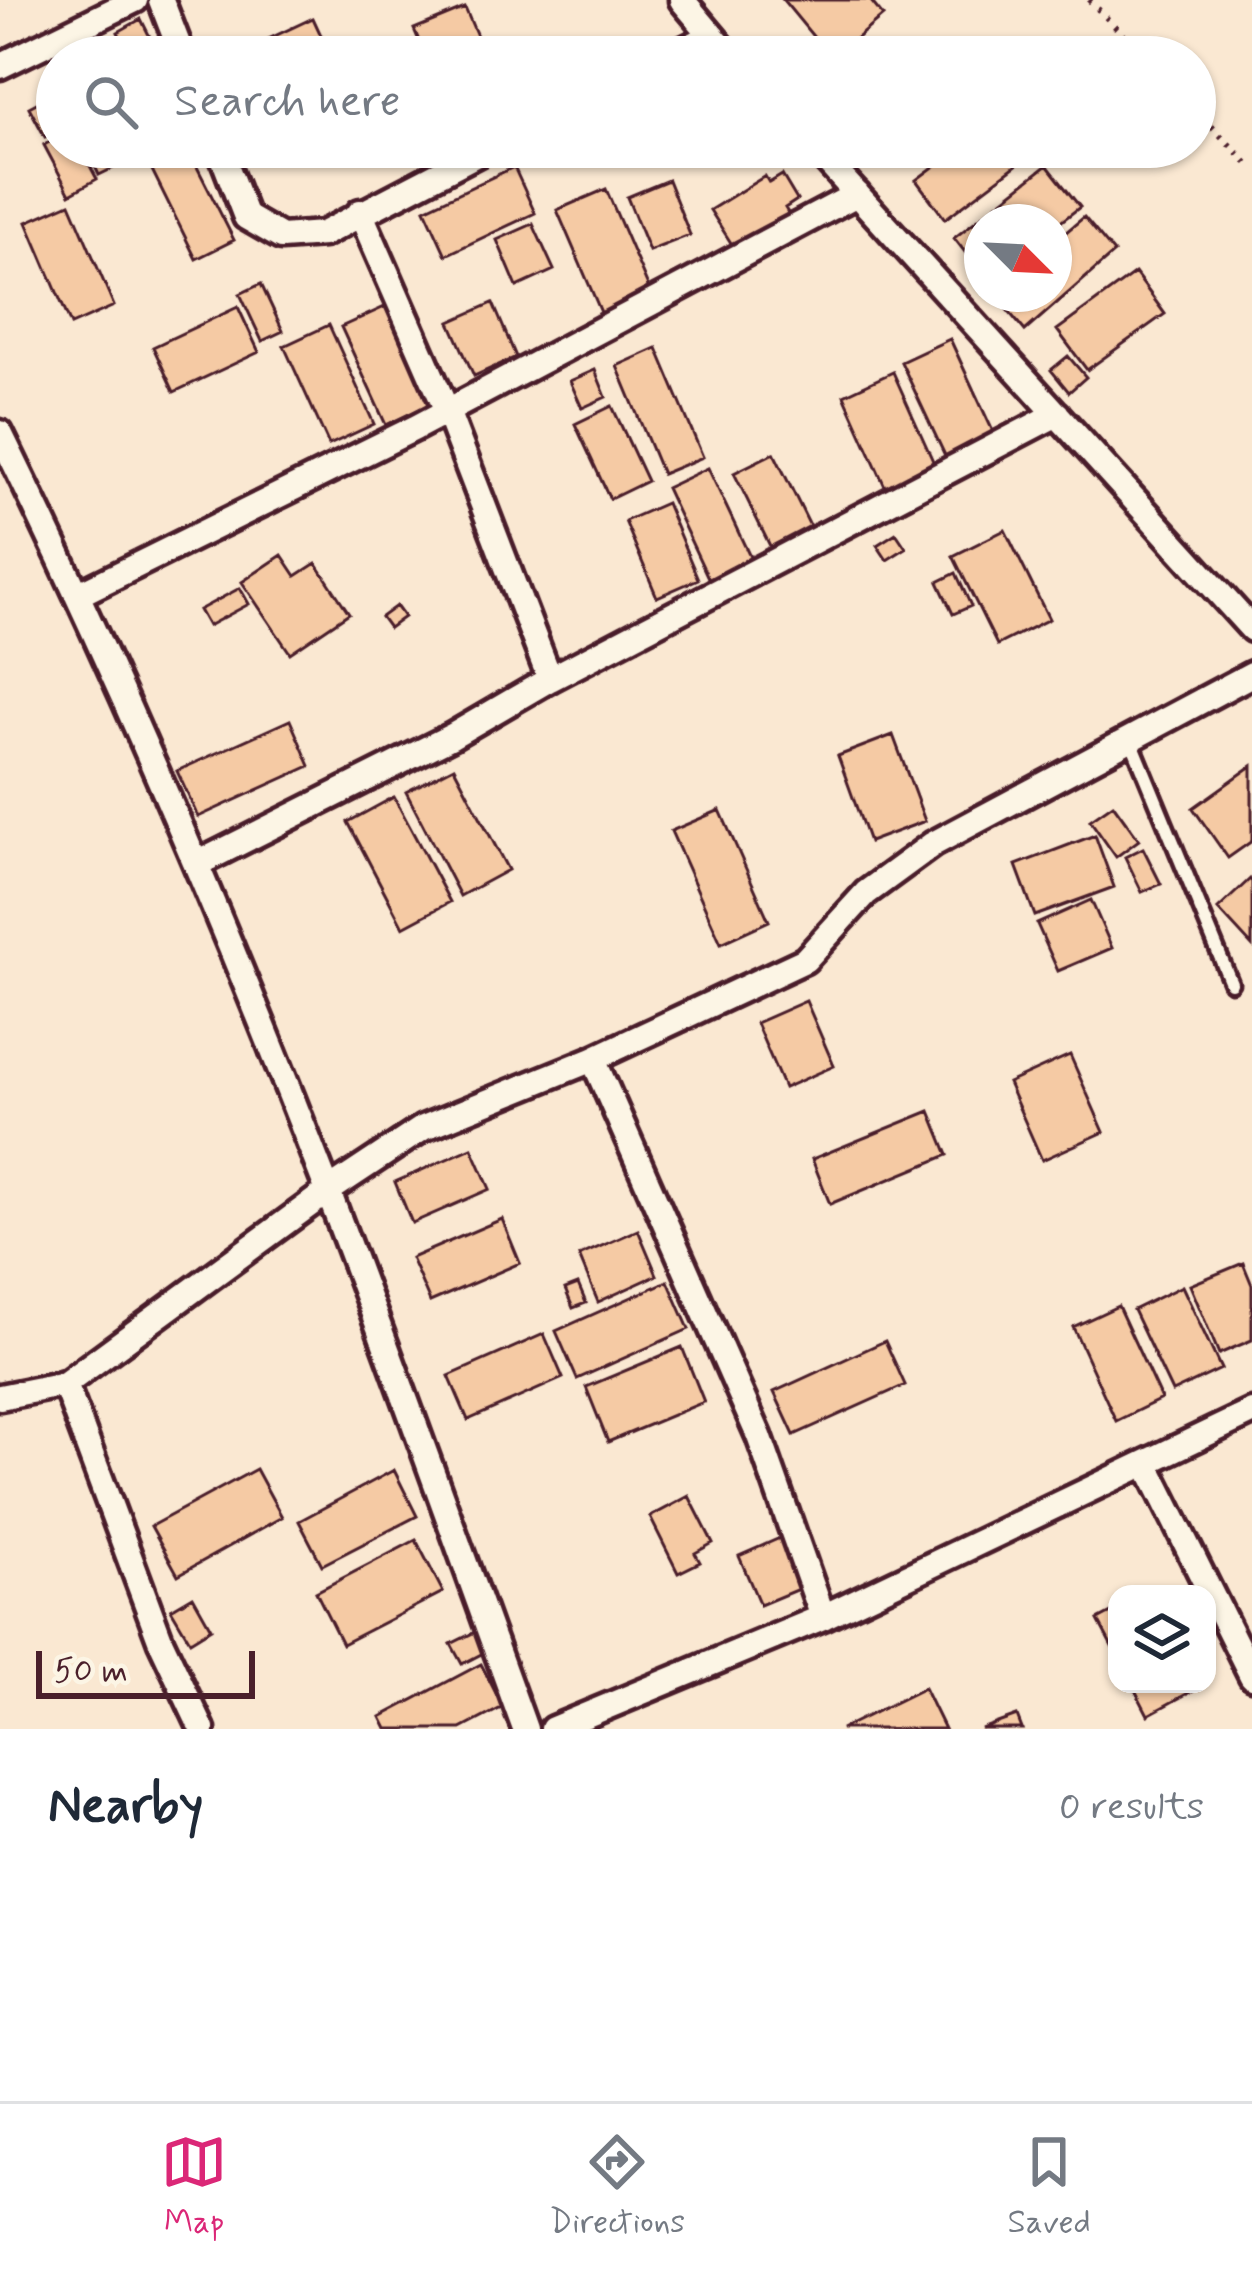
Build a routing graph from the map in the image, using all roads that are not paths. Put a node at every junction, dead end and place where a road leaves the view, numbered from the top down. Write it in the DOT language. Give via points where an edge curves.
graph roads {
  1 [pos="135,0"];
  2 [pos="160,0"];
  3 [pos="682,0"];
  4 [pos="61,36"];
  5 [pos="175,36"];
  6 [pos="711,36"];
  7 [pos="36,48"];
  8 [pos="0,66"];
  9 [pos="227,168"];
  10 [pos="448,168"];
  11 [pos="833,168"];
  12 [pos="857,194"];
  13 [pos="360,212"];
  14 [pos="447,411"];
  15 [pos="1057,415"];
  16 [pos="0,433"];
  17 [pos="79,594"];
  18 [pos="1252,629"];
  19 [pos="1252,674"];
  20 [pos="550,679"];
  21 [pos="1130,739"];
  22 [pos="197,864"];
  23 [pos="1231,983"];
  24 [pos="592,1059"];
  25 [pos="328,1192"];
  26 [pos="65,1384"];
  27 [pos="0,1397"];
  28 [pos="1252,1412"];
  29 [pos="1146,1463"];
  30 [pos="823,1616"];
  31 [pos="1252,1676"];
  32 [pos="202,1729"];
  33 [pos="525,1729"];
  34 [pos="553,1729"];
  1 -- 4 [label="street"];
  2 -- 5 [label="street"];
  3 -- 6 [label="street"];
  7 -- 8 [label="street"];
  9 -- 13 [label="street" via="246,217 281,237 323,234"];
  10 -- 13 [label="street"];
  11 -- 12 [label="street"];
  12 -- 14 [label="street"];
  12 -- 15 [label="street"];
  13 -- 14 [label="street"];
  14 -- 17 [label="street"];
  14 -- 20 [label="street"];
  15 -- 18 [label="street"];
  15 -- 20 [label="street"];
  16 -- 17 [label="street"];
  17 -- 22 [label="street"];
  19 -- 21 [label="street"];
  20 -- 22 [label="street"];
  21 -- 23 [label="lane"];
  21 -- 24 [label="street" via="933,844 866,893 805,960"];
  22 -- 25 [label="street"];
  24 -- 25 [label="street" via="424,1128"];
  24 -- 30 [label="street" via="759,1436"];
  25 -- 26 [label="street"];
  25 -- 33 [label="street"];
  26 -- 27 [label="street"];
  26 -- 32 [label="street"];
  28 -- 29 [label="street"];
  29 -- 30 [label="street"];
  29 -- 31 [label="street"];
  30 -- 34 [label="street"];
}
